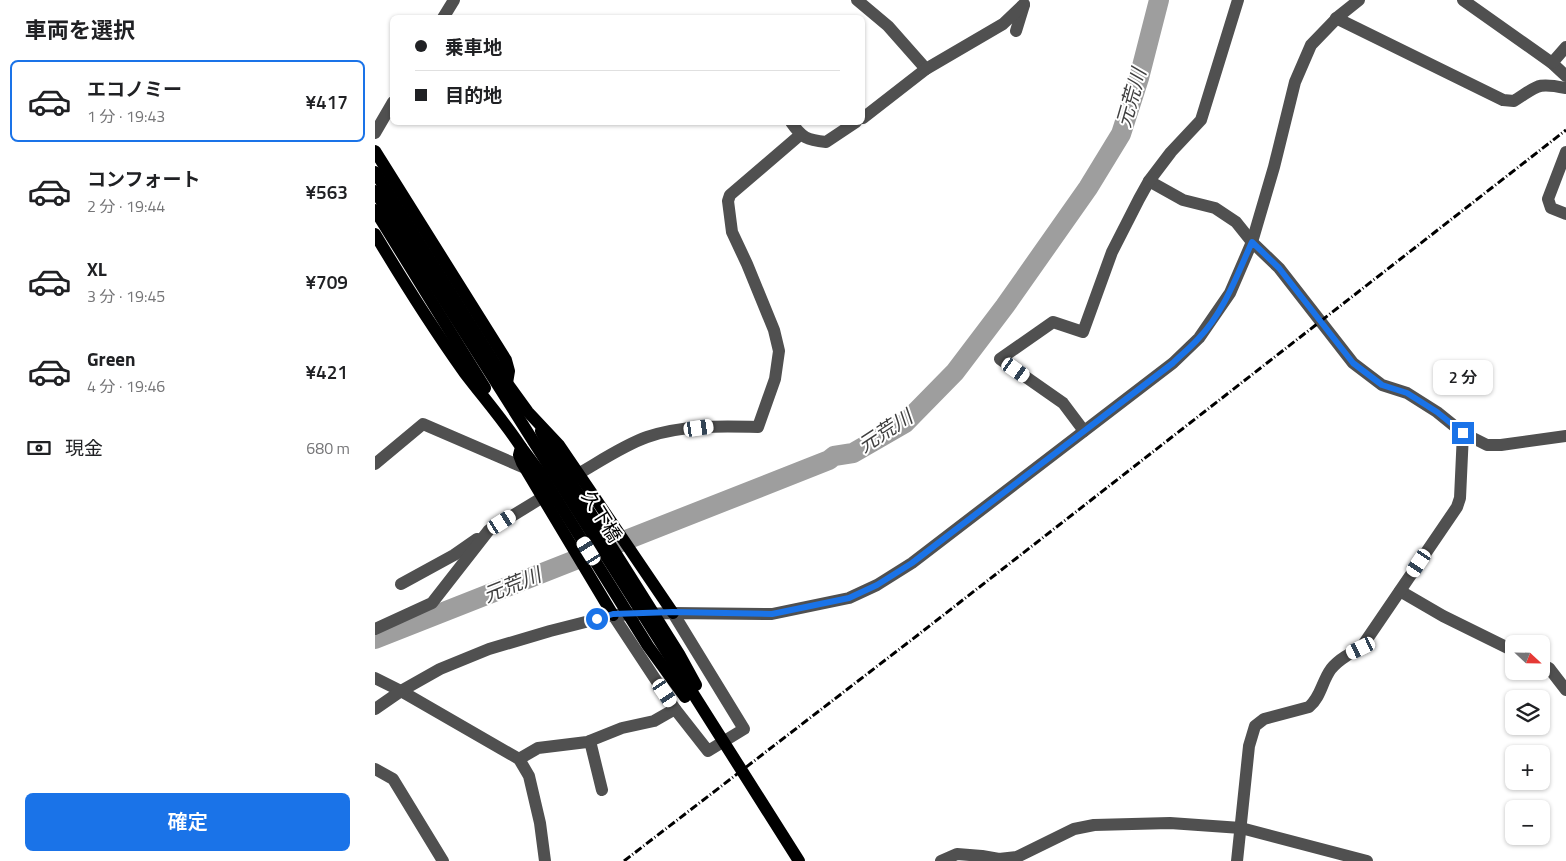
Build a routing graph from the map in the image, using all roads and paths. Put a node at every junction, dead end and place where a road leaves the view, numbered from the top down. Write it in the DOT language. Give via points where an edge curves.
graph roads {
  1 [pos="454,0"];
  2 [pos="857,0"];
  3 [pos="1238,0"];
  4 [pos="1359,0"];
  5 [pos="1463,0"];
  6 [pos="1025,2"];
  7 [pos="445,15"];
  8 [pos="1336,18"];
  9 [pos="1016,31"];
  10 [pos="1566,47"];
  11 [pos="1552,63"];
  12 [pos="926,69"];
  13 [pos="1566,76"];
  14 [pos="1566,88"];
  15 [pos="390,107"];
  16 [pos="865,116"];
  17 [pos="793,125"];
  18 [pos="852,125"];
  19 [pos="375,133"];
  20 [pos="800,135"];
  21 [pos="375,151"];
  22 [pos="1566,152"];
  23 [pos="375,172"];
  24 [pos="1149,181"];
  25 [pos="375,191"];
  26 [pos="375,210"];
  27 [pos="1566,214"];
  28 [pos="375,234"];
  29 [pos="1252,242"];
  30 [pos="507,383"];
  31 [pos="492,407"];
  32 [pos="537,422"];
  33 [pos="1084,431"];
  34 [pos="1463,433"];
  35 [pos="1566,436"];
  36 [pos="521,447"];
  37 [pos="375,464"];
  38 [pos="525,468"];
  39 [pos="578,474"];
  40 [pos="543,497"];
  41 [pos="489,530"];
  42 [pos="401,584"];
  43 [pos="1399,591"];
  44 [pos="673,612"];
  45 [pos="613,614"];
  46 [pos="375,629"];
  47 [pos="1505,647"];
  48 [pos="1550,672"];
  49 [pos="375,678"];
  50 [pos="1566,690"];
  51 [pos="401,691"];
  52 [pos="675,708"];
  53 [pos="375,709"];
  54 [pos="590,741"];
  55 [pos="519,759"];
  56 [pos="375,769"];
  57 [pos="752,788"];
  58 [pos="602,790"];
  59 [pos="1241,828"];
  60 [pos="999,860"];
  61 [pos="443,861"];
  62 [pos="545,861"];
  63 [pos="799,861"];
  64 [pos="941,861"];
  65 [pos="1237,861"];
  66 [pos="1367,861"];
  1 -- 7 [label="street"];
  2 -- 12 [label="street" via="888,26"];
  3 -- 24 [label="street" via="1201,120"];
  4 -- 8 [label="street"];
  5 -- 11 [label="street"];
  6 -- 9 [label="street"];
  6 -- 12 [label="street" via="1003,24"];
  8 -- 14 [label="street" via="1503,100 1514,101 1537,85"];
  8 -- 29 [label="street" via="1311,45 1295,82"];
  10 -- 11 [label="street"];
  11 -- 13 [label="street"];
  12 -- 16 [label="street"];
  15 -- 19 [label="street"];
  17 -- 20 [label="street"];
  18 -- 20 [label="street" via="826,142 812,141"];
  20 -- 39 [label="street" via="730,195 728,201 732,232 774,330 779,351 775,379 758,426 717,425 661,433 645,438"];
  21 -- 30 [label="main road" via="506,360 509,371"];
  22 -- 27 [label="street" via="1548,199 1551,208"];
  23 -- 30 [label="main road"];
  24 -- 29 [label="street" via="1183,200 1215,208 1236,222"];
  24 -- 33 [label="street" via="1112,252 1083,332 1053,322 1000,359 1063,403"];
  25 -- 57 [label="main road, 久下橋"];
  26 -- 31 [label="main road" via="484,386"];
  28 -- 31 [label="main road" via="463,371"];
  29 -- 33 [label="street" via="1230,293 1199,338 1173,363"];
  29 -- 34 [label="street" via="1279,268 1353,363 1382,385 1407,393 1437,412"];
  30 -- 32 [label="main road"];
  31 -- 36 [label="main road"];
  32 -- 39 [label="main road"];
  32 -- 57 [label="main road" via="550,449 679,654"];
  33 -- 44 [label="street" via="912,563 849,598 772,614"];
  34 -- 35 [label="street" via="1487,445"];
  34 -- 43 [label="street" via="1457,507"];
  36 -- 38 [label="main road" via="519,455"];
  36 -- 57 [label="main road" via="648,646"];
  37 -- 38 [label="street" via="423,424"];
  38 -- 40 [label="main road"];
  39 -- 44 [label="main road"];
  40 -- 41 [label="street"];
  40 -- 45 [label="main road"];
  41 -- 42 [label="street" via="454,555"];
  41 -- 46 [label="street" via="432,603"];
  43 -- 47 [label="street"];
  43 -- 59 [label="street" via="1361,648 1345,656 1331,669 1315,702 1301,710 1265,719 1255,726 1249,746"];
  44 -- 45 [label="street"];
  44 -- 52 [label="street" via="744,729 708,751"];
  45 -- 51 [label="street" via="489,649 440,669"];
  45 -- 52 [label="street"];
  48 -- 50 [label="street"];
  49 -- 51 [label="street"];
  51 -- 53 [label="street"];
  51 -- 55 [label="street"];
  52 -- 54 [label="street" via="654,721 621,728"];
  54 -- 55 [label="street" via="538,748"];
  54 -- 58 [label="street"];
  55 -- 62 [label="street" via="529,776"];
  56 -- 61 [label="street" via="393,779"];
  57 -- 63 [label="main road, 久下橋"];
  59 -- 60 [label="street" via="1170,823 1095,825 1074,829 1017,857"];
  59 -- 65 [label="street"];
  59 -- 66 [label="street"];
  60 -- 64 [label="street" via="957,854"];
}
